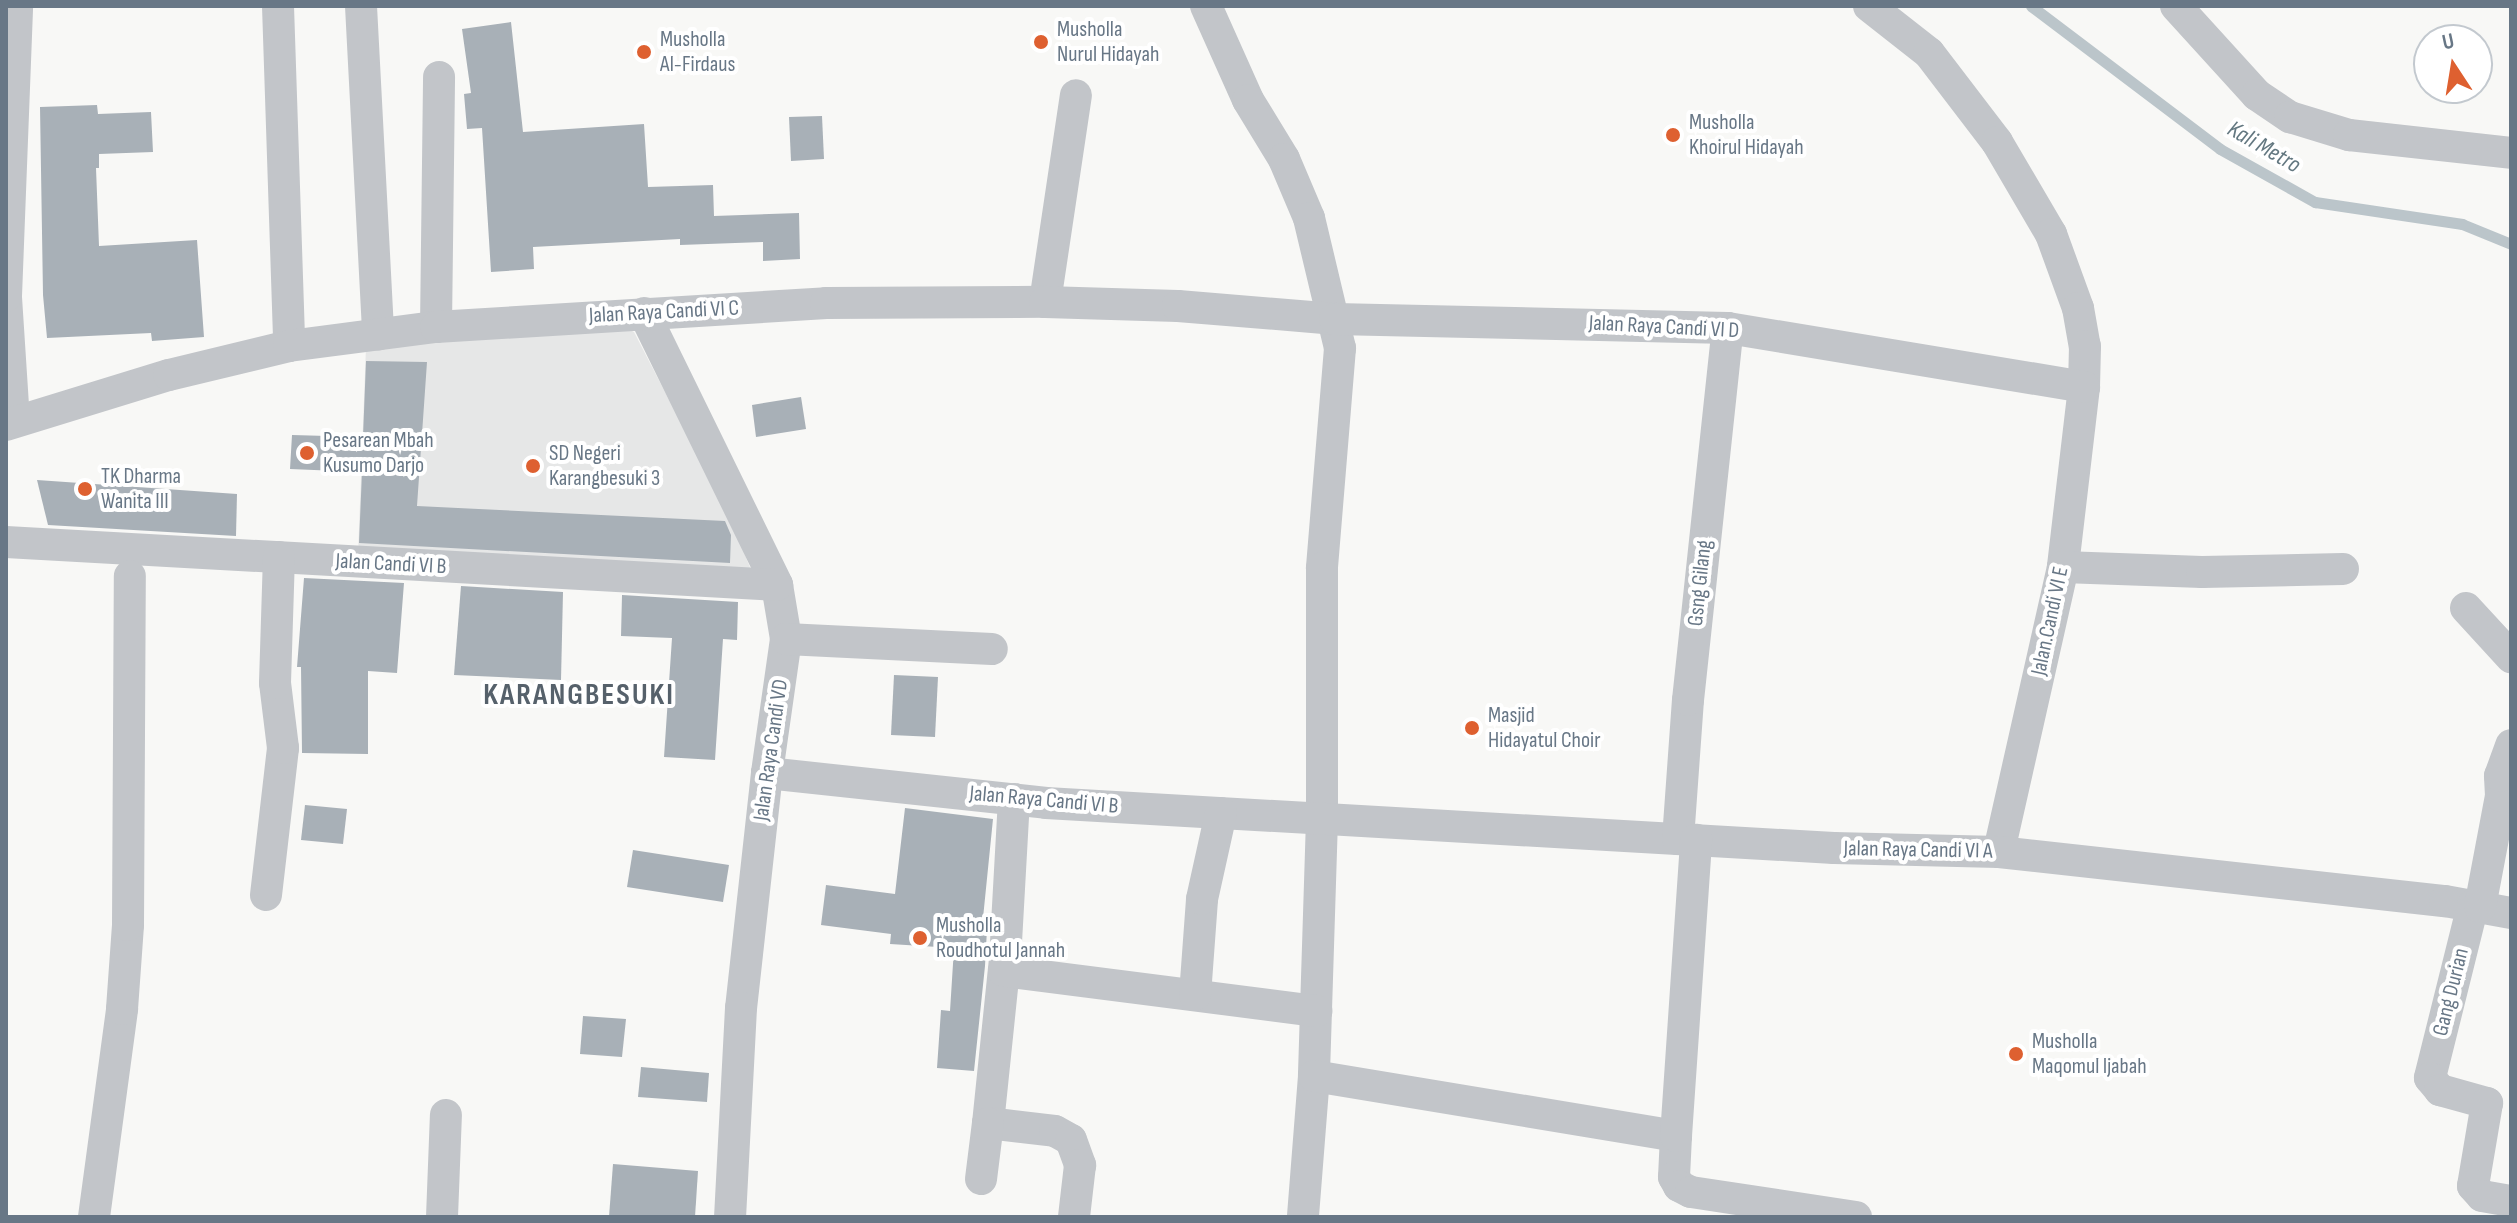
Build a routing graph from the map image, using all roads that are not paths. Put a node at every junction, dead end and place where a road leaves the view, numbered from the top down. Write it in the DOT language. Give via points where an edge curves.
graph roads {
  1 [pos="17,6"];
  2 [pos="278,6"];
  3 [pos="361,6"];
  4 [pos="1206,6"];
  5 [pos="1869,6"];
  6 [pos="2176,6"];
  7 [pos="439,77"];
  8 [pos="1076,95"];
  9 [pos="2511,153"];
  10 [pos="1045,302"];
  11 [pos="644,313"];
  12 [pos="1335,319"];
  13 [pos="436,327"];
  14 [pos="1728,328"];
  15 [pos="378,335"];
  16 [pos="289,346"];
  17 [pos="2084,387"];
  18 [pos="10,423"];
  19 [pos="6,542"];
  20 [pos="279,557"];
  21 [pos="2063,567"];
  22 [pos="2343,569"];
  23 [pos="130,576"];
  24 [pos="777,585"];
  25 [pos="2466,608"];
  26 [pos="786,639"];
  27 [pos="992,649"];
  28 [pos="2511,657"];
  29 [pos="2511,745"];
  30 [pos="767,773"];
  31 [pos="1014,799"];
  32 [pos="1221,813"];
  33 [pos="1322,819"];
  34 [pos="1687,839"];
  35 [pos="1999,852"];
  36 [pos="266,895"];
  37 [pos="2488,908"];
  38 [pos="1004,971"];
  39 [pos="1195,995"];
  40 [pos="1316,1011"];
  41 [pos="1314,1076"];
  42 [pos="446,1115"];
  43 [pos="988,1123"];
  44 [pos="1676,1136"];
  45 [pos="981,1179"];
  46 [pos="2511,1201"];
  47 [pos="94,1217"];
  48 [pos="442,1217"];
  49 [pos="730,1217"];
  50 [pos="1074,1217"];
  51 [pos="1303,1217"];
  52 [pos="1856,1217"];
  1 -- 18 [label="street" via="6,296"];
  2 -- 16 [label="street"];
  3 -- 15 [label="street"];
  4 -- 12 [label="street" via="1309,218"];
  5 -- 17 [label="street, Jalan.Candi VI E" via="1929,53 1997,142 2051,234 2078,308 2085,346"];
  6 -- 9 [label="street" via="2257,95 2290,117 2349,135"];
  7 -- 13 [label="street"];
  8 -- 10 [label="street"];
  10 -- 11 [label="street, Jalan Raya Candi VI C" via="826,303"];
  10 -- 12 [label="street, Jalan Raya Candi VI C"];
  11 -- 13 [label="street, Jalan Raya Candi VI C"];
  11 -- 24 [label="street, Jalan Raya Candi VD"];
  12 -- 14 [label="street, Jalan Raya Candi VI D"];
  12 -- 33 [label="street" via="1340,348 1322,568"];
  13 -- 15 [label="street, Jalan Raya Candi VI C"];
  14 -- 17 [label="street, Jalan Raya Candi VI D"];
  14 -- 34 [label="street, Gsng Gilang" via="1688,700"];
  15 -- 16 [label="street, Jalan Raya Candi VI C"];
  16 -- 18 [label="street, Jalan Raya Candi VI C"];
  17 -- 21 [label="street, Jalan.Candi VI E"];
  19 -- 20 [label="street, Jalan Candi VI B"];
  20 -- 24 [label="street, Jalan Candi VI B"];
  20 -- 36 [label="street" via="275,683 283,748"];
  21 -- 22 [label="street" via="2202,572"];
  21 -- 35 [label="street, Jalan.Candi VI E"];
  23 -- 47 [label="street" via="128,925"];
  24 -- 26 [label="street, Jalan Raya Candi VD"];
  25 -- 28 [label="street"];
  26 -- 27 [label="street"];
  26 -- 30 [label="street, Jalan Raya Candi VD"];
  29 -- 37 [label="street, Gang Durian" via="2500,776"];
  30 -- 31 [label="street, Jalan Raya Candi VI B"];
  30 -- 49 [label="street, Jalan Raya Candi VD" via="741,1008"];
  31 -- 32 [label="street, Jalan Raya Candi VI B"];
  31 -- 38 [label="street"];
  32 -- 33 [label="street, Jalan Raya Candi VI B"];
  32 -- 39 [label="street" via="1202,899"];
  33 -- 34 [label="street, Jalan Raya Candi VI A"];
  33 -- 40 [label="street"];
  34 -- 35 [label="street, Jalan Raya Candi VI A"];
  34 -- 44 [label="street, Gsng Gilang"];
  35 -- 37 [label="street, Jalan Raya Candi VI A"];
  37 -- 46 [label="street, Gang Durian" via="2430,1078 2440,1090 2487,1103 2473,1186 2482,1196"];
  38 -- 39 [label="street"];
  38 -- 43 [label="street"];
  39 -- 40 [label="street"];
  40 -- 41 [label="street"];
  41 -- 44 [label="street"];
  41 -- 51 [label="street"];
  42 -- 48 [label="street"];
  43 -- 45 [label="street"];
  43 -- 50 [label="street" via="1055,1131 1071,1140 1080,1165"];
  44 -- 52 [label="street, Gsng Gilang" via="1674,1177 1691,1192"];
}
